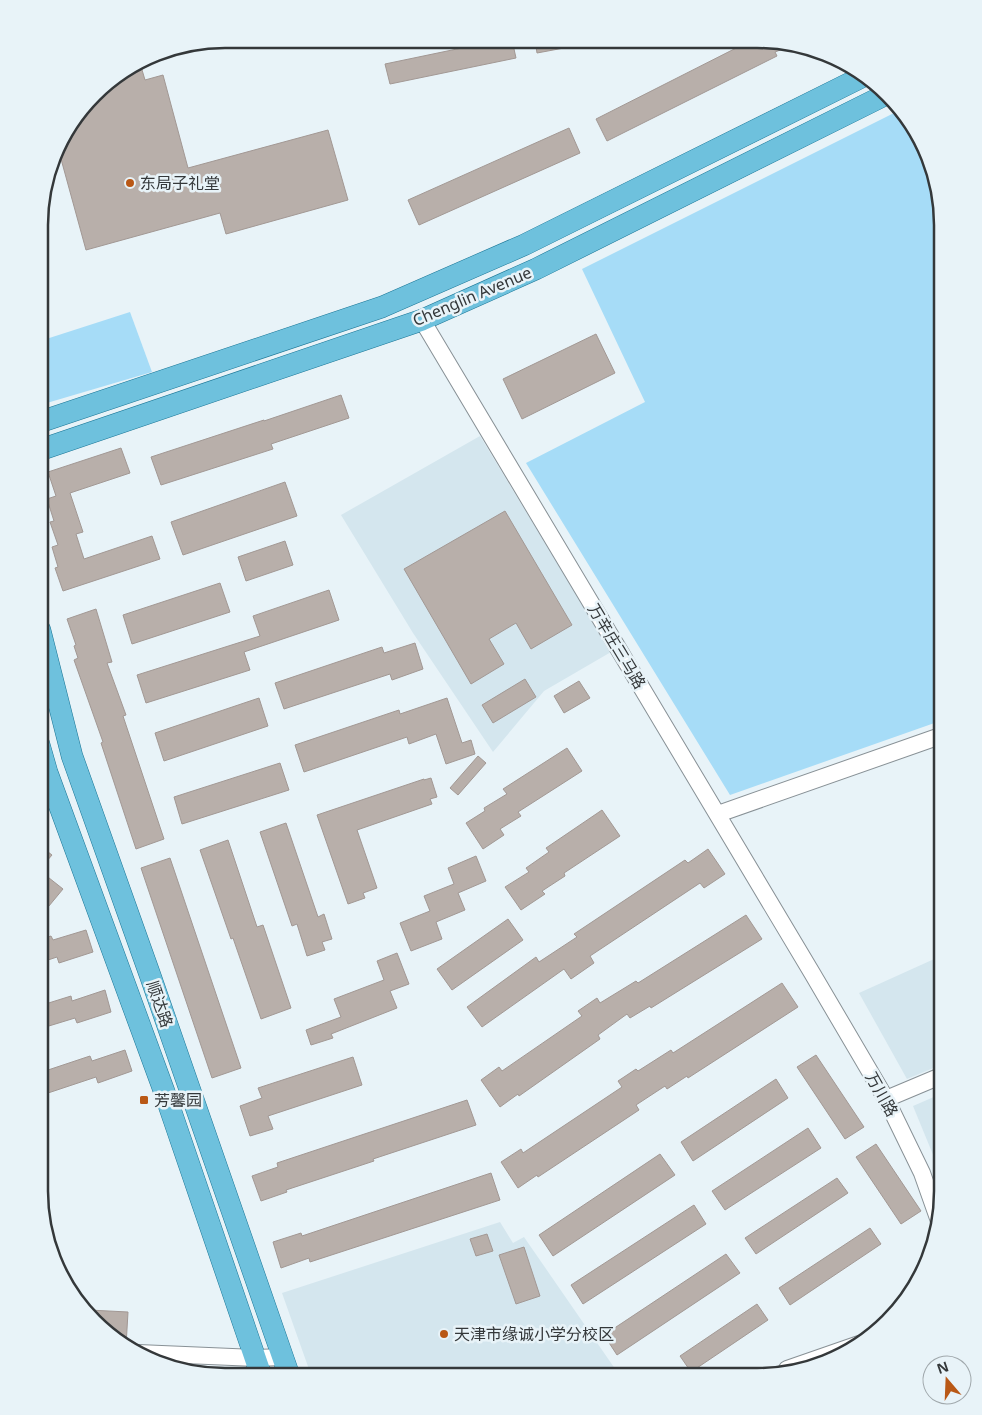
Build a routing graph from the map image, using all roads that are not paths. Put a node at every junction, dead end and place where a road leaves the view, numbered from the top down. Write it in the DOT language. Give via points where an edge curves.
graph roads {
  1 [pos="858,79"];
  2 [pos="881,97"];
  3 [pos="422,320"];
  4 [pos="48,419"];
  5 [pos="48,447"];
  6 [pos="48,662"];
  7 [pos="935,738"];
  8 [pos="48,775"];
  9 [pos="718,814"];
  10 [pos="812,973"];
  11 [pos="935,1078"];
  12 [pos="886,1100"];
  13 [pos="934,1206"];
  14 [pos="161,1355"];
  15 [pos="259,1366"];
  16 [pos="286,1366"];
  1 -- 4 [label="main road, Chenglin Avenue" via="524,245 382,308"];
  2 -- 3 [label="main road, Chenglin Avenue" via="536,269"];
  3 -- 5 [label="main road, Chenglin Avenue"];
  3 -- 9 [label="street, 万辛庄三马路"];
  6 -- 16 [label="main road, 顺达路" via="72,756"];
  7 -- 9 [label="street"];
  8 -- 15 [label="main road, 顺达路" via="164,1091"];
  9 -- 10 [label="street, 万辛庄三马路"];
  10 -- 12 [label="street, 万川路"];
  11 -- 12 [label="street"];
  12 -- 13 [label="street, 万川路" via="922,1173"];
  14 -- 15 [label="street"];
  15 -- 16 [label="street"];
}
